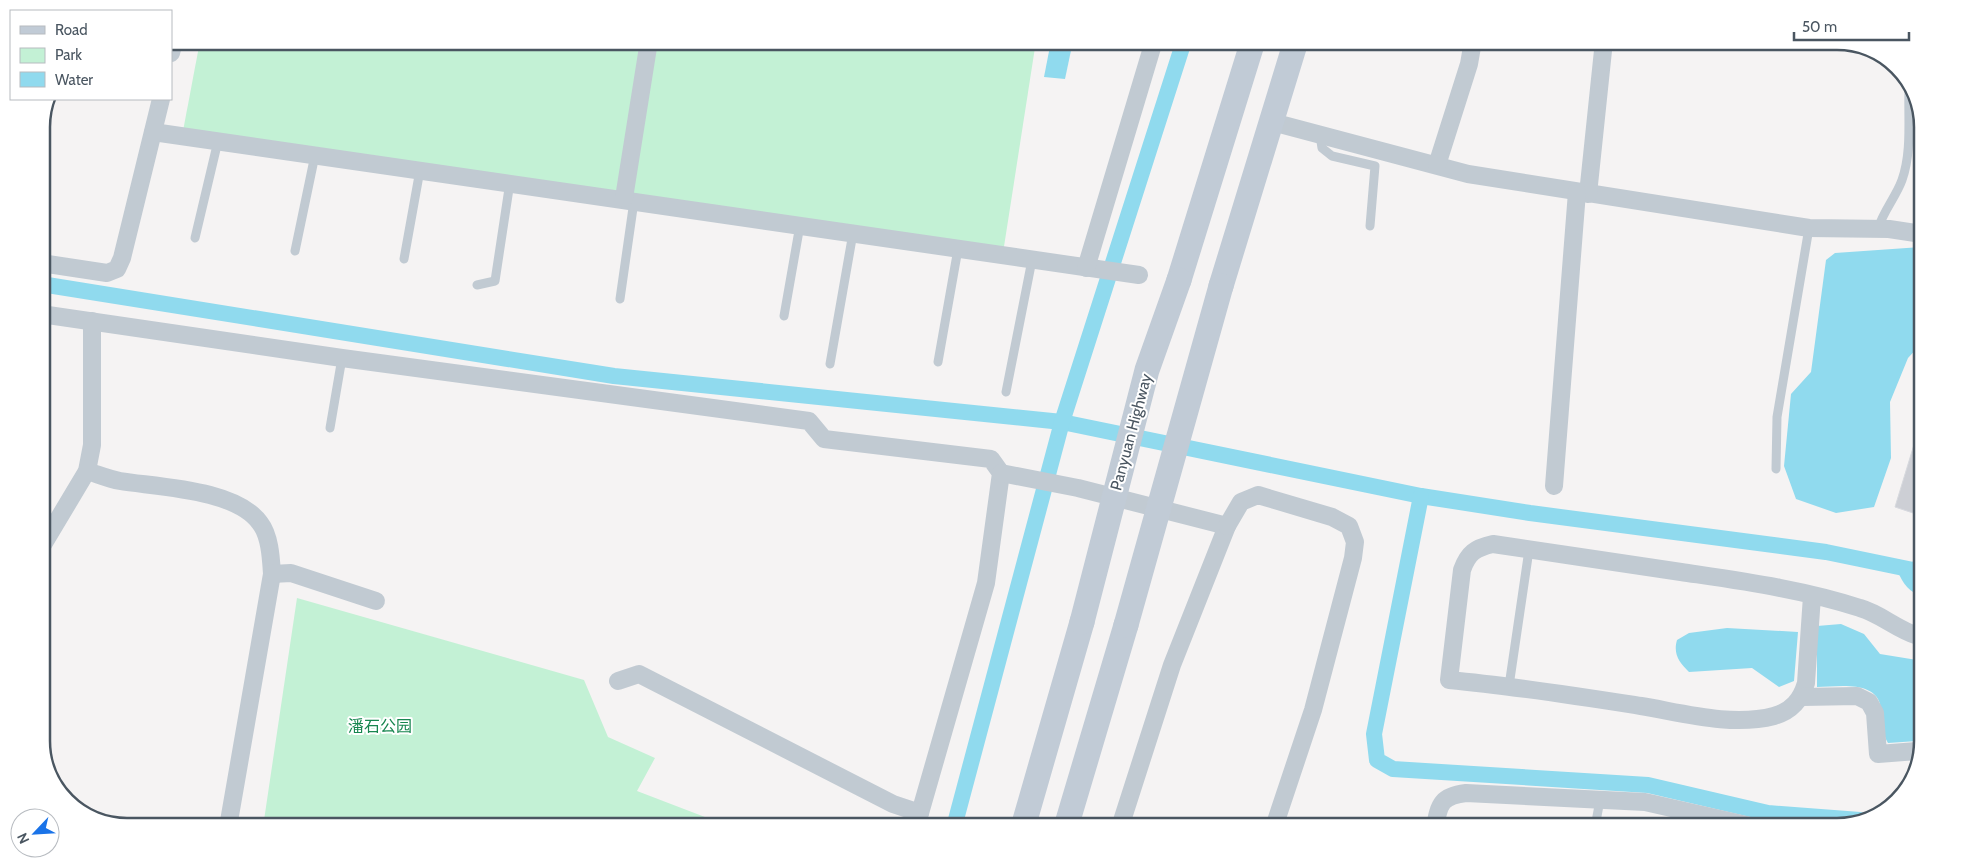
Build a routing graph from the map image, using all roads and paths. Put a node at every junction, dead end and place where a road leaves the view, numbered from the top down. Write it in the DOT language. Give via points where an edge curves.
graph roads {
  1 [pos="648,50"];
  2 [pos="1151,50"];
  3 [pos="1250,50"];
  4 [pos="1293,50"];
  5 [pos="1471,50"];
  6 [pos="1603,50"];
  7 [pos="1909,99"];
  8 [pos="161,100"];
  9 [pos="1272,122"];
  10 [pos="154,132"];
  11 [pos="1320,135"];
  12 [pos="218,141"];
  13 [pos="315,155"];
  14 [pos="1437,165"];
  15 [pos="420,170"];
  16 [pos="510,182"];
  17 [pos="1583,193"];
  18 [pos="629,199"];
  19 [pos="800,225"];
  20 [pos="1370,226"];
  21 [pos="1809,228"];
  22 [pos="1878,229"];
  23 [pos="853,233"];
  24 [pos="1914,233"];
  25 [pos="195,238"];
  26 [pos="958,248"];
  27 [pos="295,251"];
  28 [pos="404,259"];
  29 [pos="1032,260"];
  30 [pos="50,264"];
  31 [pos="1090,268"];
  32 [pos="1139,275"];
  33 [pos="477,285"];
  34 [pos="620,300"];
  35 [pos="50,315"];
  36 [pos="784,316"];
  37 [pos="92,321"];
  38 [pos="342,358"];
  39 [pos="938,362"];
  40 [pos="830,364"];
  41 [pos="1006,392"];
  42 [pos="330,428"];
  43 [pos="1776,469"];
  44 [pos="87,471"];
  45 [pos="1007,474"];
  46 [pos="1554,486"];
  47 [pos="1227,526"];
  48 [pos="50,534"];
  49 [pos="1529,550"];
  50 [pos="272,574"];
  51 [pos="1812,596"];
  52 [pos="376,601"];
  53 [pos="1914,634"];
  54 [pos="618,680"];
  55 [pos="1509,686"];
  56 [pos="1802,697"];
  57 [pos="1913,751"];
  58 [pos="1600,800"];
  59 [pos="230,818"];
  60 [pos="915,818"];
  61 [pos="919,818"];
  62 [pos="1026,818"];
  63 [pos="1069,818"];
  64 [pos="1123,818"];
  65 [pos="1277,818"];
  66 [pos="1437,818"];
  67 [pos="1597,818"];
  68 [pos="1689,818"];
  1 -- 18 [label="street"];
  2 -- 31 [label="street"];
  3 -- 62 [label="main road, Panyuan Highway, bridge" via="1179,280 1147,370 1082,622"];
  4 -- 9 [label="main road"];
  5 -- 14 [label="street"];
  6 -- 17 [label="street"];
  7 -- 22 [label="lane" via="1907,164"];
  8 -- 10 [label="street"];
  9 -- 11 [label="street"];
  9 -- 63 [label="main road, bridge" via="1221,286"];
  10 -- 12 [label="street"];
  10 -- 30 [label="street" via="117,269 107,273"];
  11 -- 14 [label="street"];
  11 -- 20 [label="lane" via="1322,148 1332,156 1375,166"];
  12 -- 13 [label="street"];
  12 -- 25 [label="lane"];
  13 -- 15 [label="street"];
  13 -- 27 [label="lane"];
  14 -- 17 [label="street" via="1468,174"];
  15 -- 16 [label="street"];
  15 -- 28 [label="lane"];
  16 -- 18 [label="street"];
  16 -- 33 [label="lane" via="495,281"];
  17 -- 21 [label="street"];
  17 -- 46 [label="street"];
  18 -- 19 [label="street"];
  18 -- 34 [label="lane"];
  19 -- 23 [label="street"];
  19 -- 36 [label="lane"];
  21 -- 22 [label="street"];
  21 -- 43 [label="lane" via="1778,417"];
  22 -- 24 [label="street"];
  23 -- 26 [label="street"];
  23 -- 40 [label="lane"];
  26 -- 29 [label="street"];
  26 -- 39 [label="lane"];
  29 -- 31 [label="street"];
  29 -- 41 [label="lane"];
  31 -- 32 [label="street"];
  35 -- 37 [label="street"];
  37 -- 38 [label="street"];
  37 -- 44 [label="street" via="92,445"];
  38 -- 42 [label="lane"];
  38 -- 45 [label="street" via="809,421 824,438 992,459"];
  44 -- 48 [label="street"];
  44 -- 50 [label="street" via="117,481 190,490 241,507 260,522 271,558"];
  45 -- 47 [label="street" via="1078,488"];
  45 -- 61 [label="street" via="986,583"];
  47 -- 64 [label="street" via="1172,665"];
  47 -- 65 [label="street" via="1240,502 1258,495 1332,517 1348,526 1355,542 1313,710"];
  49 -- 51 [label="street" via="1761,584"];
  49 -- 55 [label="lane"];
  49 -- 55 [label="street" via="1493,544 1477,547 1467,557 1462,570 1449,680"];
  50 -- 52 [label="street" via="291,573"];
  50 -- 59 [label="street"];
  51 -- 53 [label="street" via="1876,614 1894,627"];
  51 -- 56 [label="street" via="1806,683"];
  54 -- 60 [label="street" via="639,674"];
  55 -- 56 [label="street" via="1745,720 1774,716 1791,708"];
  56 -- 57 [label="street" via="1857,696 1869,702 1874,713 1878,754"];
  58 -- 66 [label="street" via="1466,793 1450,795 1442,801"];
  58 -- 67 [label="lane"];
  58 -- 68 [label="street" via="1645,802"];
}
